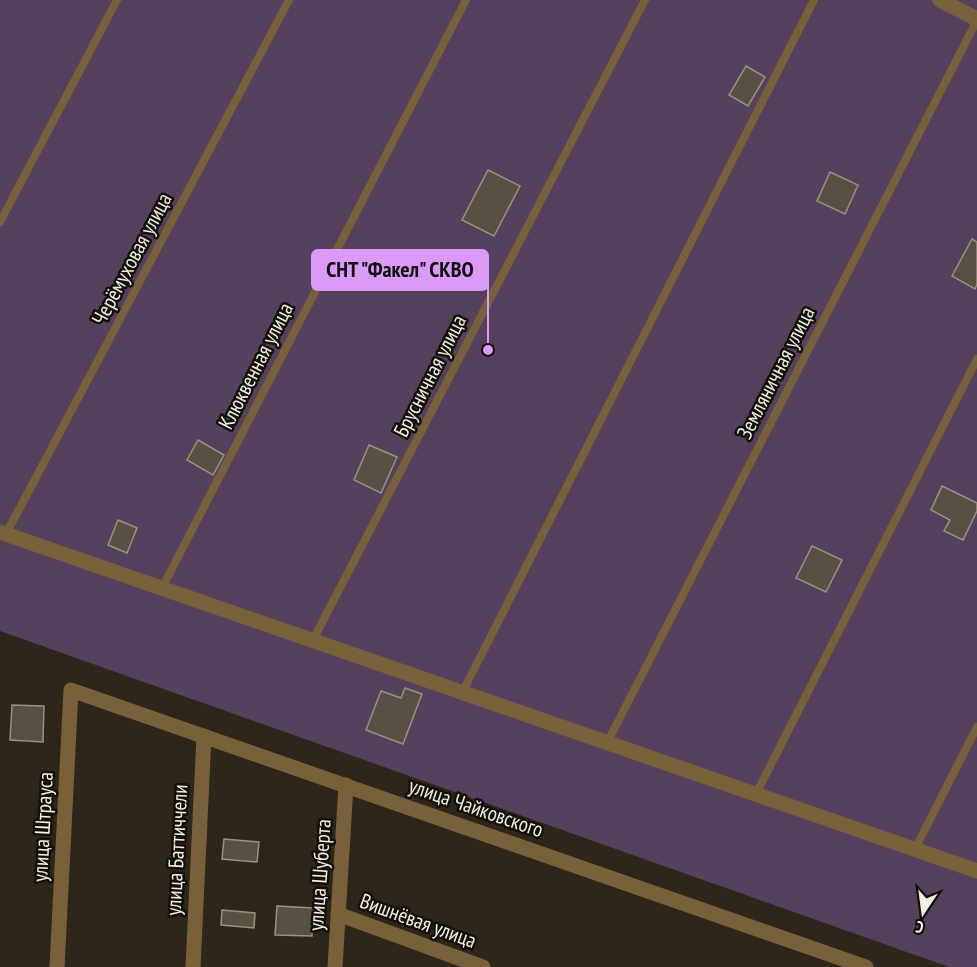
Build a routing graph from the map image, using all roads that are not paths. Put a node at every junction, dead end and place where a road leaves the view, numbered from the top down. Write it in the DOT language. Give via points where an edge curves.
graph roads {
  1 [pos="117,0"];
  2 [pos="289,0"];
  3 [pos="466,0"];
  4 [pos="645,0"];
  5 [pos="814,0"];
  6 [pos="940,0"];
  7 [pos="977,20"];
  8 [pos="0,222"];
  9 [pos="977,359"];
  10 [pos="3,533"];
  11 [pos="162,588"];
  12 [pos="313,640"];
  13 [pos="71,690"];
  14 [pos="462,693"];
  15 [pos="977,727"];
  16 [pos="204,736"];
  17 [pos="606,743"];
  18 [pos="346,785"];
  19 [pos="756,794"];
  20 [pos="915,849"];
  21 [pos="977,870"];
  22 [pos="338,914"];
  23 [pos="57,967"];
  24 [pos="192,967"];
  25 [pos="335,967"];
  26 [pos="483,967"];
  27 [pos="866,967"];
  1 -- 8 [label="lane"];
  2 -- 10 [label="lane, Черёмуховая улица"];
  3 -- 11 [label="lane, Клюквенная улица"];
  4 -- 12 [label="lane, Брусничная улица"];
  5 -- 14 [label="lane"];
  6 -- 7 [label="street"];
  7 -- 17 [label="lane, Земляничная улица"];
  9 -- 19 [label="lane"];
  10 -- 11 [label="street"];
  11 -- 12 [label="street"];
  12 -- 14 [label="street"];
  13 -- 16 [label="street, улица Чайковского"];
  13 -- 23 [label="street, улица Штрауса"];
  14 -- 17 [label="street"];
  15 -- 20 [label="lane"];
  16 -- 18 [label="street, улица Чайковского"];
  16 -- 24 [label="street, улица Баттиччели"];
  17 -- 19 [label="street"];
  18 -- 22 [label="street, улица Шуберта"];
  18 -- 27 [label="street, улица Чайковского"];
  19 -- 20 [label="street"];
  20 -- 21 [label="street"];
  22 -- 25 [label="street, улица Шуберта"];
  22 -- 26 [label="street, Вишнёвая улица"];
}
